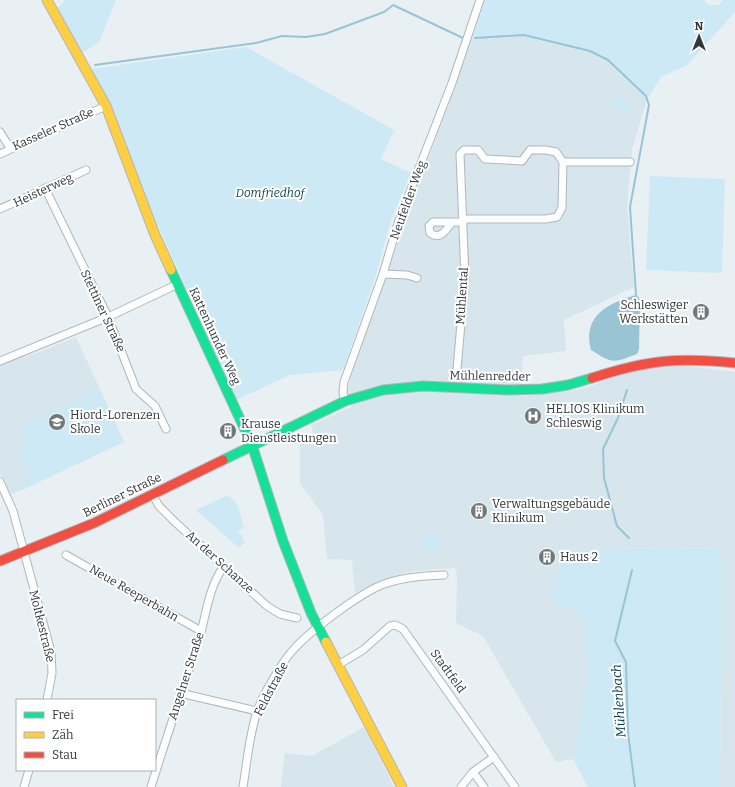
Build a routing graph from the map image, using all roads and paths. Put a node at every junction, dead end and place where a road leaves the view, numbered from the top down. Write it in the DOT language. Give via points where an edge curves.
graph roads {
  1 [pos="47,0"];
  2 [pos="480,0"];
  3 [pos="106,106"];
  4 [pos="0,132"];
  5 [pos="10,148"];
  6 [pos="0,154"];
  7 [pos="562,162"];
  8 [pos="630,162"];
  9 [pos="86,170"];
  10 [pos="45,188"];
  11 [pos="0,209"];
  12 [pos="463,220"];
  13 [pos="452,222"];
  14 [pos="383,274"];
  15 [pos="417,278"];
  16 [pos="178,284"];
  17 [pos="108,317"];
  18 [pos="0,361"];
  19 [pos="735,363"];
  20 [pos="457,369"];
  21 [pos="345,401"];
  22 [pos="166,429"];
  23 [pos="252,445"];
  24 [pos="0,482"];
  25 [pos="152,494"];
  26 [pos="23,553"];
  27 [pos="66,555"];
  28 [pos="0,561"];
  29 [pos="224,566"];
  30 [pos="444,575"];
  31 [pos="297,618"];
  32 [pos="319,628"];
  33 [pos="201,631"];
  34 [pos="338,665"];
  35 [pos="180,693"];
  36 [pos="47,699"];
  37 [pos="257,711"];
  38 [pos="494,757"];
  39 [pos="29,771"];
  40 [pos="156,771"];
  41 [pos="156,771"];
  42 [pos="473,772"];
  43 [pos="24,787"];
  44 [pos="151,787"];
  45 [pos="243,787"];
  46 [pos="402,787"];
  47 [pos="461,787"];
  48 [pos="484,787"];
  49 [pos="515,787"];
  1 -- 3 [label="street, Kattenhunder Weg"];
  2 -- 14 [label="street, Neufelder Weg" via="452,83 398,220"];
  3 -- 5 [label="street, Kasseler Straße"];
  3 -- 16 [label="street, Kattenhunder Weg" via="155,235"];
  4 -- 5 [label="street"];
  5 -- 6 [label="street, Kasseler Straße"];
  7 -- 8 [label="street"];
  7 -- 12 [label="street" via="562,208 557,217"];
  7 -- 12 [label="street, Mühlental" via="556,152 546,150 530,150 522,160 485,159 478,150 464,150 460,154"];
  9 -- 10 [label="street, Heisterweg"];
  10 -- 11 [label="street, Heisterweg"];
  10 -- 17 [label="street, Stettiner Straße"];
  12 -- 13 [label="street"];
  12 -- 20 [label="street, Mühlental" via="465,278"];
  14 -- 15 [label="street"];
  14 -- 21 [label="street, Neufelder Weg" via="344,382 342,393"];
  16 -- 17 [label="street"];
  16 -- 23 [label="street, Kattenhunder Weg"];
  17 -- 18 [label="street"];
  17 -- 22 [label="street, Stettiner Straße" via="136,389 155,406"];
  19 -- 21 [label="street, Mühlenredder" via="705,360 654,362 620,368 588,380 543,389 404,387 372,392"];
  21 -- 23 [label="street, Mühlenredder"];
  23 -- 25 [label="street, Berliner Straße"];
  23 -- 32 [label="street, Kattenhunder Weg" via="283,541"];
  24 -- 26 [label="street, Moltkestraße" via="13,511"];
  25 -- 26 [label="street, Berliner Straße" via="94,523"];
  25 -- 29 [label="street, An der Schanze" via="159,506"];
  26 -- 28 [label="street, Berliner Straße"];
  26 -- 36 [label="street, Moltkestraße" via="51,652 52,673"];
  27 -- 33 [label="street, Neue Reeperbahn"];
  29 -- 31 [label="street, An der Schanze" via="267,606 284,616"];
  29 -- 33 [label="street, Angelner Straße" via="212,590"];
  30 -- 32 [label="street, Feldstraße" via="412,576 384,584 356,599"];
  32 -- 34 [label="street, Kattenhunder Weg"];
  32 -- 37 [label="street, Feldstraße" via="292,651"];
  33 -- 35 [label="street, Angelner Straße"];
  34 -- 38 [label="street, Stadtfeld" via="363,650 390,626 395,625 404,629"];
  34 -- 46 [label="street, Kattenhunder Weg"];
  35 -- 37 [label="street"];
  35 -- 40 [label="street, Angelner Straße"];
  37 -- 45 [label="street, Feldstraße"];
  38 -- 42 [label="street"];
  38 -- 49 [label="street, Stadtfeld"];
  39 -- 43 [label="street"];
  41 -- 44 [label="street, Angelner Straße"];
  42 -- 47 [label="street"];
  42 -- 48 [label="street"];
}
